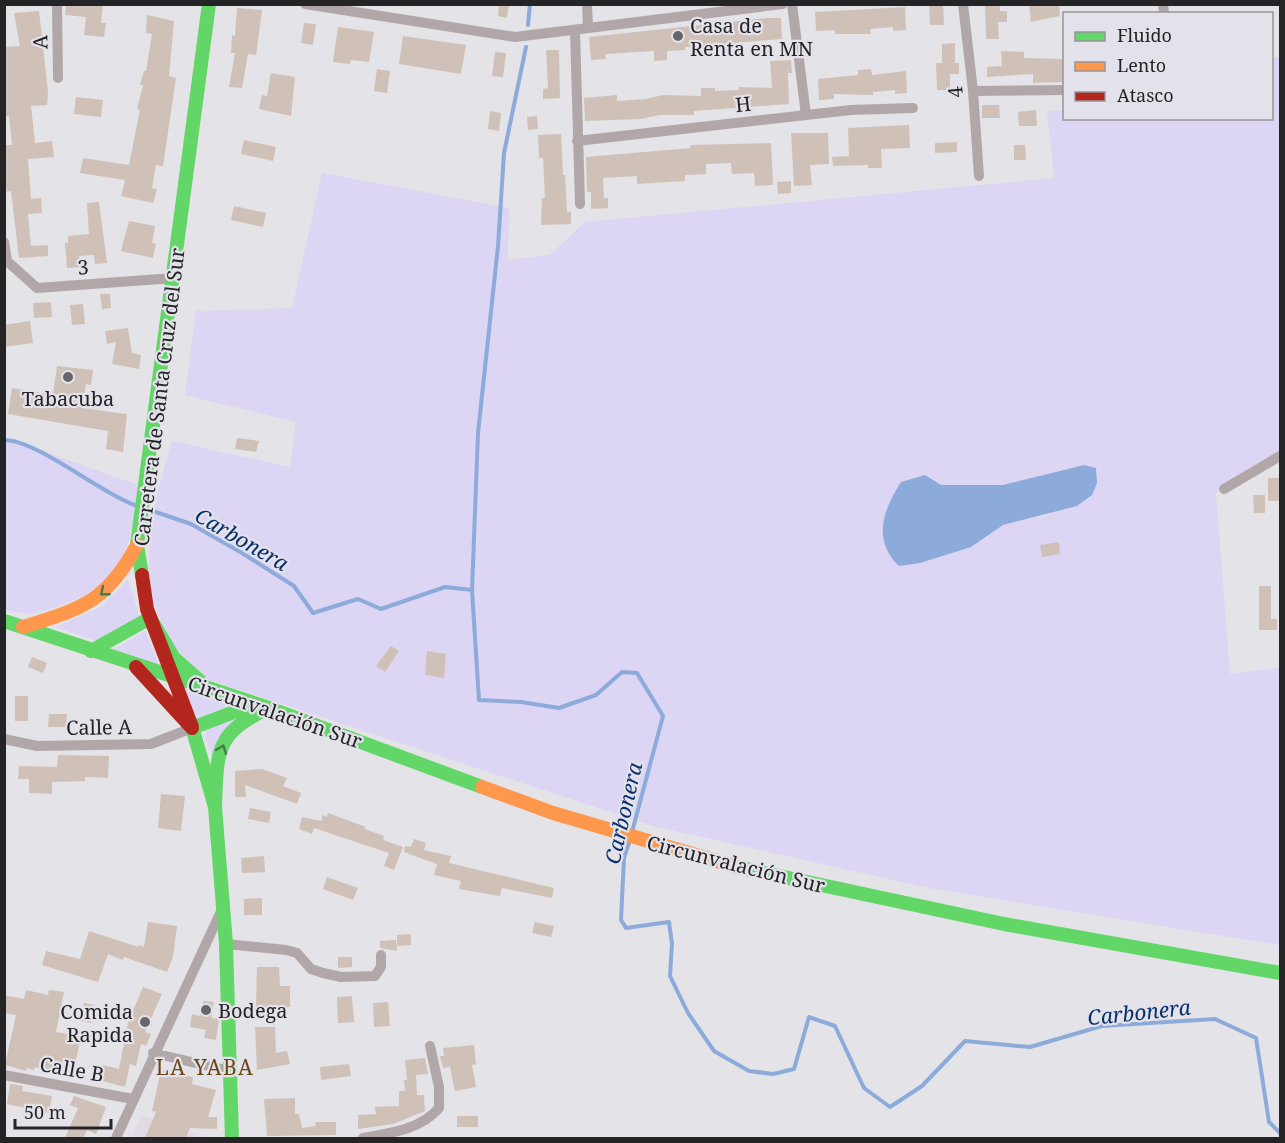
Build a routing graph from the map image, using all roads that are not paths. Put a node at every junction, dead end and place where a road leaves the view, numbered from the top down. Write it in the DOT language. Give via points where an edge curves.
graph roads {
  1 [pos="57,4"];
  2 [pos="209,4"];
  3 [pos="305,4"];
  4 [pos="399,4"];
  5 [pos="587,4"];
  6 [pos="792,4"];
  7 [pos="963,4"];
  8 [pos="782,5"];
  9 [pos="398,17"];
  10 [pos="588,27"];
  11 [pos="575,30"];
  12 [pos="58,78"];
  13 [pos="1063,90"];
  14 [pos="974,91"];
  15 [pos="913,108"];
  16 [pos="806,115"];
  17 [pos="577,141"];
  18 [pos="979,176"];
  19 [pos="580,204"];
  20 [pos="4,242"];
  21 [pos="6,262"];
  22 [pos="174,278"];
  23 [pos="1281,456"];
  24 [pos="1224,489"];
  25 [pos="137,545"];
  26 [pos="150,618"];
  27 [pos="4,621"];
  28 [pos="23,627"];
  29 [pos="91,651"];
  30 [pos="133,665"];
  31 [pos="171,676"];
  32 [pos="208,688"];
  33 [pos="262,706"];
  34 [pos="192,728"];
  35 [pos="4,739"];
  36 [pos="214,807"];
  37 [pos="223,907"];
  38 [pos="226,944"];
  39 [pos="381,955"];
  40 [pos="1281,973"];
  41 [pos="430,1046"];
  42 [pos="153,1053"];
  43 [pos="230,1071"];
  44 [pos="4,1075"];
  45 [pos="133,1099"];
  46 [pos="116,1138"];
  47 [pos="232,1138"];
  48 [pos="363,1138"];
  1 -- 12 [label="street, A"];
  2 -- 22 [label="main road, Carretera de Santa Cruz del Sur"];
  3 -- 9 [label="street"];
  4 -- 9 [label="street"];
  5 -- 10 [label="street"];
  6 -- 16 [label="street"];
  7 -- 14 [label="street, 4"];
  8 -- 10 [label="street"];
  9 -- 11 [label="street" via="515,37"];
  10 -- 11 [label="street"];
  11 -- 17 [label="street"];
  13 -- 14 [label="street"];
  14 -- 18 [label="street, 4"];
  15 -- 16 [label="street, H"];
  16 -- 17 [label="street, H"];
  17 -- 19 [label="street"];
  20 -- 21 [label="street"];
  21 -- 22 [label="street, 3" via="37,288"];
  22 -- 25 [label="main road, Carretera de Santa Cruz del Sur"];
  23 -- 24 [label="street"];
  25 -- 26 [label="main road, Carretera de Santa Cruz del Sur"];
  25 -- 28 [label="main road, one-way" via="125,571 92,602"];
  26 -- 29 [label="main road"];
  26 -- 31 [label="main road, Carretera de Santa Cruz del Sur"];
  26 -- 32 [label="main road" via="174,658"];
  27 -- 28 [label="main road, Circunvalación Sur"];
  28 -- 29 [label="main road, Circunvalación Sur"];
  29 -- 30 [label="main road, Circunvalación Sur"];
  30 -- 31 [label="main road, Circunvalación Sur"];
  30 -- 34 [label="main road"];
  31 -- 32 [label="main road, Circunvalación Sur"];
  31 -- 34 [label="main road, Carretera de Santa Cruz del Sur"];
  32 -- 33 [label="main road, Circunvalación Sur"];
  33 -- 34 [label="main road"];
  36 -- 33 [label="main road, one-way" via="217,764 225,741 238,723"];
  33 -- 40 [label="main road, Circunvalación Sur" via="553,813 740,868 1004,924"];
  34 -- 35 [label="street, Calle A" via="152,744 37,746"];
  34 -- 36 [label="main road, Carretera de Santa Cruz del Sur"];
  36 -- 37 [label="main road, Carretera de Santa Cruz del Sur"];
  37 -- 38 [label="main road, Carretera de Santa Cruz del Sur"];
  37 -- 42 [label="street"];
  38 -- 39 [label="street" via="297,953 311,969 341,977 375,976 381,967"];
  38 -- 43 [label="main road, Carretera de Santa Cruz del Sur"];
  41 -- 48 [label="street" via="439,1087 439,1108 429,1119 406,1129"];
  42 -- 43 [label="street"];
  42 -- 45 [label="street"];
  43 -- 47 [label="main road, Carretera de Santa Cruz del Sur"];
  44 -- 45 [label="street, Calle B"];
  45 -- 46 [label="street"];
}
